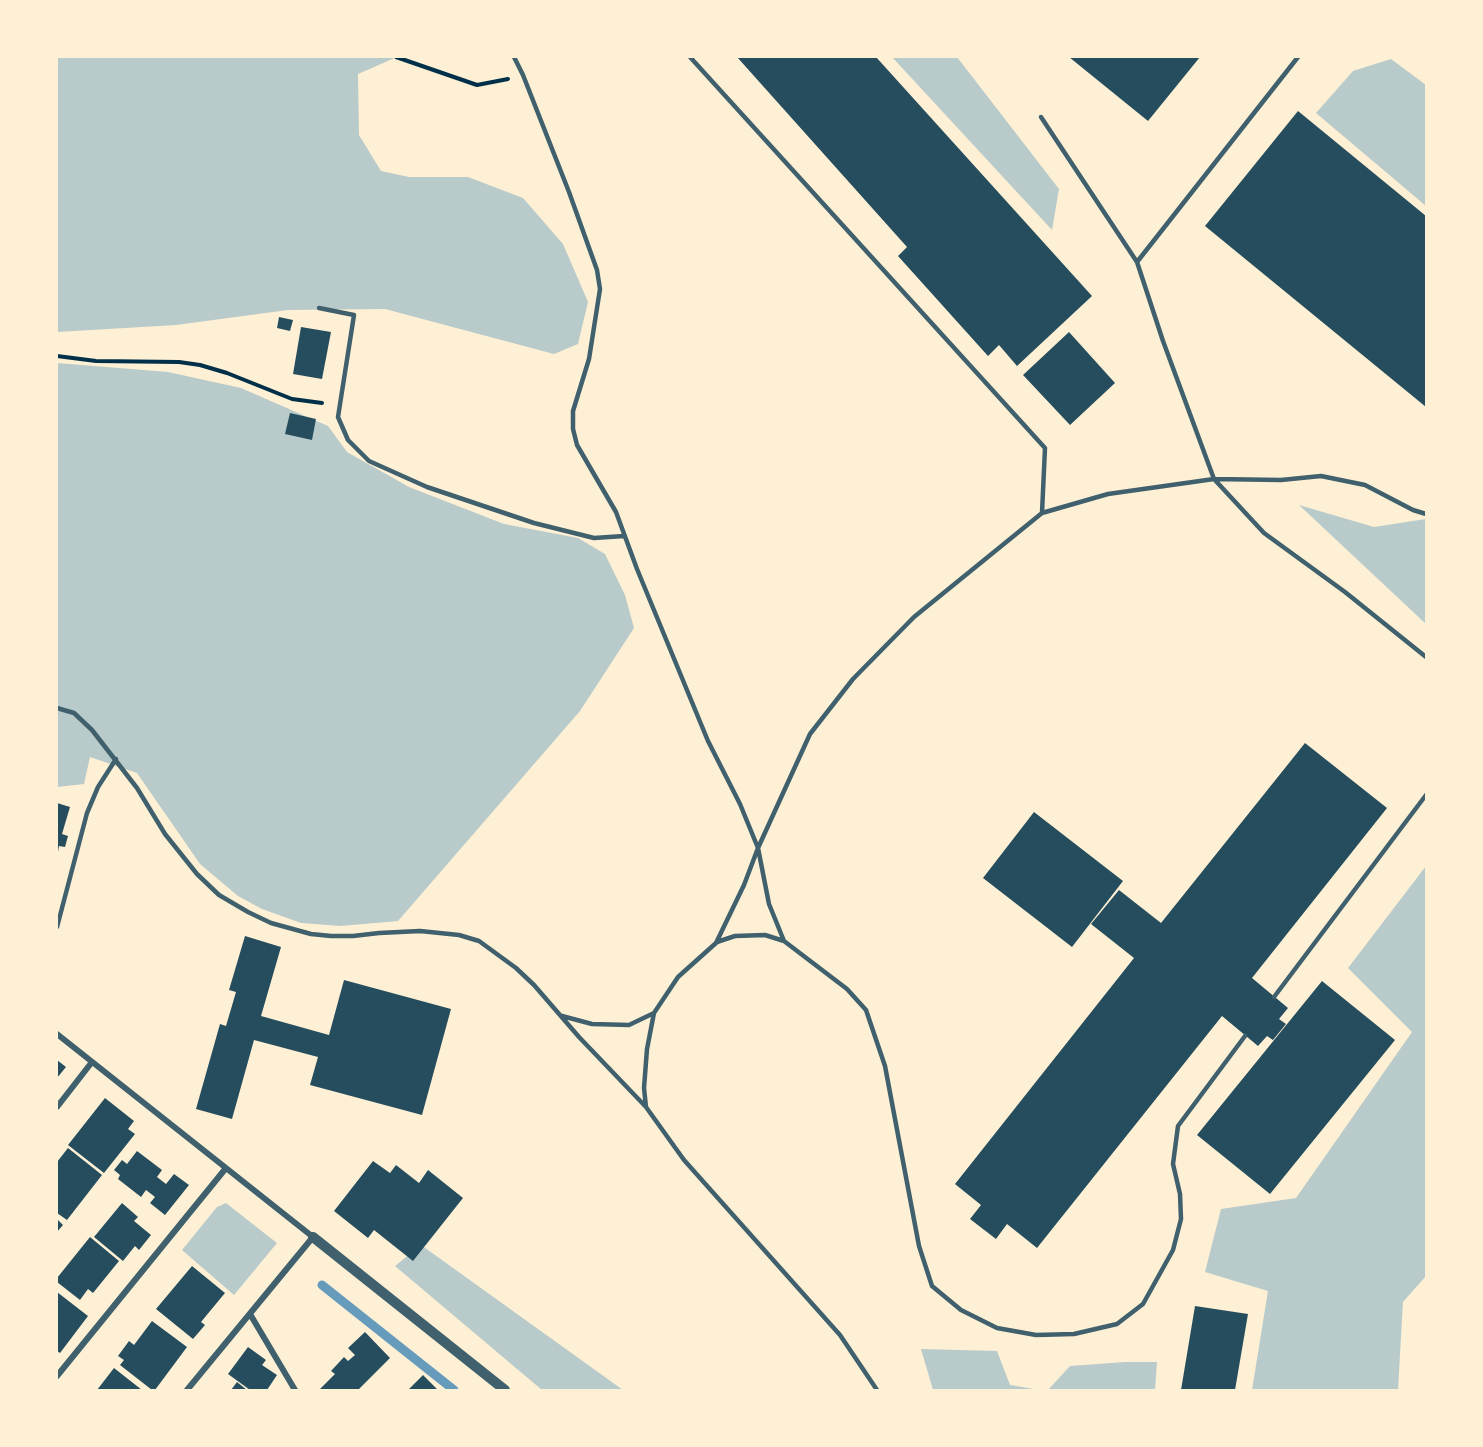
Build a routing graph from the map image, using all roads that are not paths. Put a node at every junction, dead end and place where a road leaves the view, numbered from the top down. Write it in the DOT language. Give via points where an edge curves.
graph roads {
  1 [pos="514,57"];
  2 [pos="690,57"];
  3 [pos="1298,57"];
  4 [pos="1041,117"];
  5 [pos="1137,262"];
  6 [pos="319,308"];
  7 [pos="1214,478"];
  8 [pos="1042,513"];
  9 [pos="1426,514"];
  10 [pos="624,536"];
  11 [pos="1426,657"];
  12 [pos="57,708"];
  13 [pos="116,759"];
  14 [pos="1426,795"];
  15 [pos="758,848"];
  16 [pos="57,927"];
  17 [pos="784,941"];
  18 [pos="716,943"];
  19 [pos="1274,997"];
  20 [pos="654,1013"];
  21 [pos="562,1016"];
  22 [pos="57,1034"];
  23 [pos="1245,1036"];
  24 [pos="92,1062"];
  25 [pos="57,1107"];
  26 [pos="646,1107"];
  27 [pos="226,1168"];
  28 [pos="313,1237"];
  29 [pos="250,1314"];
  30 [pos="57,1376"];
  31 [pos="187,1390"];
  32 [pos="295,1390"];
  33 [pos="505,1390"];
  34 [pos="877,1390"];
  1 -- 10 [label="lane" via="597,270 600,289 596,319 573,411 573,429 577,445 616,512"];
  2 -- 8 [label="lane" via="1045,448"];
  3 -- 5 [label="lane"];
  4 -- 5 [label="lane"];
  5 -- 7 [label="lane"];
  6 -- 10 [label="lane" via="354,315 338,417 348,440 369,461 427,487 534,523 594,538"];
  7 -- 8 [label="lane" via="1108,494"];
  7 -- 9 [label="lane" via="1281,480 1320,476 1365,485"];
  7 -- 11 [label="lane" via="1264,533"];
  8 -- 15 [label="lane" via="914,617 853,679 810,734"];
  10 -- 15 [label="lane" via="708,741"];
  12 -- 13 [label="lane" via="74,713"];
  13 -- 16 [label="lane" via="87,813"];
  13 -- 21 [label="lane" via="165,834 197,874 219,895 248,912 290,929 331,936 420,931 459,935 479,942 516,968"];
  14 -- 19 [label="lane"];
  15 -- 17 [label="lane" via="769,904"];
  15 -- 18 [label="lane"];
  17 -- 18 [label="lane" via="765,935 735,936"];
  17 -- 23 [label="lane" via="847,989 866,1010 885,1066 919,1246 932,1286 961,1310 997,1328 1036,1335 1074,1334 1117,1324 1143,1304 1173,1250 1181,1219 1173,1164 1178,1126"];
  18 -- 20 [label="lane" via="678,977"];
  20 -- 21 [label="lane" via="629,1025 592,1024"];
  20 -- 26 [label="lane" via="646,1058"];
  21 -- 26 [label="lane"];
  22 -- 24 [label="street"];
  24 -- 25 [label="street"];
  24 -- 27 [label="street"];
  26 -- 34 [label="lane" via="684,1160 840,1335"];
  27 -- 28 [label="street"];
  27 -- 30 [label="street"];
  28 -- 29 [label="street"];
  28 -- 33 [label="street"];
  29 -- 31 [label="street"];
  29 -- 32 [label="street"];
}
